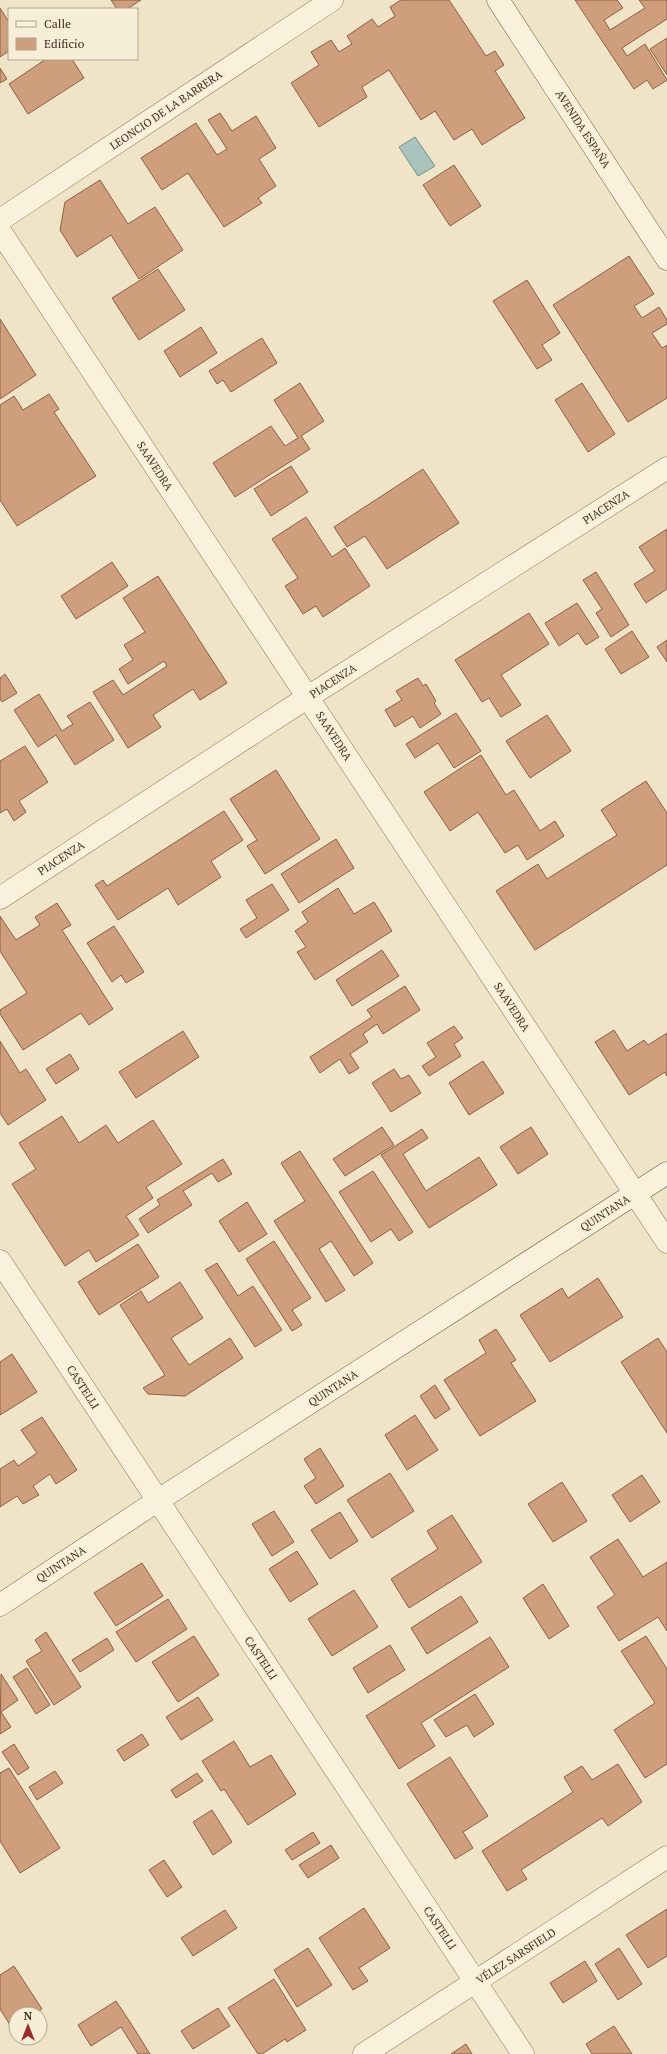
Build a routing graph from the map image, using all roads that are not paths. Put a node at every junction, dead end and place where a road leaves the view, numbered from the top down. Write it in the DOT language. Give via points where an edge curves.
graph roads {
  1 [pos="332,0"];
  2 [pos="498,0"];
  3 [pos="0,220"];
  4 [pos="0,231"];
  5 [pos="667,259"];
  6 [pos="667,468"];
  7 [pos="308,697"];
  8 [pos="0,898"];
  9 [pos="667,1173"];
  10 [pos="636,1193"];
  11 [pos="667,1242"];
  12 [pos="0,1261"];
  13 [pos="157,1501"];
  14 [pos="0,1605"];
  15 [pos="667,1857"];
  16 [pos="475,1982"];
  17 [pos="364,2054"];
  18 [pos="523,2054"];
  1 -- 3 [label="street, LEONCIO DE LA BARRERA"];
  2 -- 5 [label="street, AVENIDA ESPAÑA"];
  4 -- 7 [label="street, SAAVEDRA"];
  6 -- 7 [label="street, PIACENZA"];
  7 -- 8 [label="street, PIACENZA"];
  7 -- 10 [label="street, SAAVEDRA"];
  9 -- 10 [label="street, QUINTANA"];
  10 -- 11 [label="street, SAAVEDRA"];
  10 -- 13 [label="street, QUINTANA"];
  12 -- 13 [label="street, CASTELLI"];
  13 -- 14 [label="street, QUINTANA"];
  13 -- 16 [label="street, CASTELLI"];
  15 -- 16 [label="street, VÉLEZ SARSFIELD"];
  16 -- 17 [label="street, VÉLEZ SARSFIELD"];
  16 -- 18 [label="street, CASTELLI"];
}
